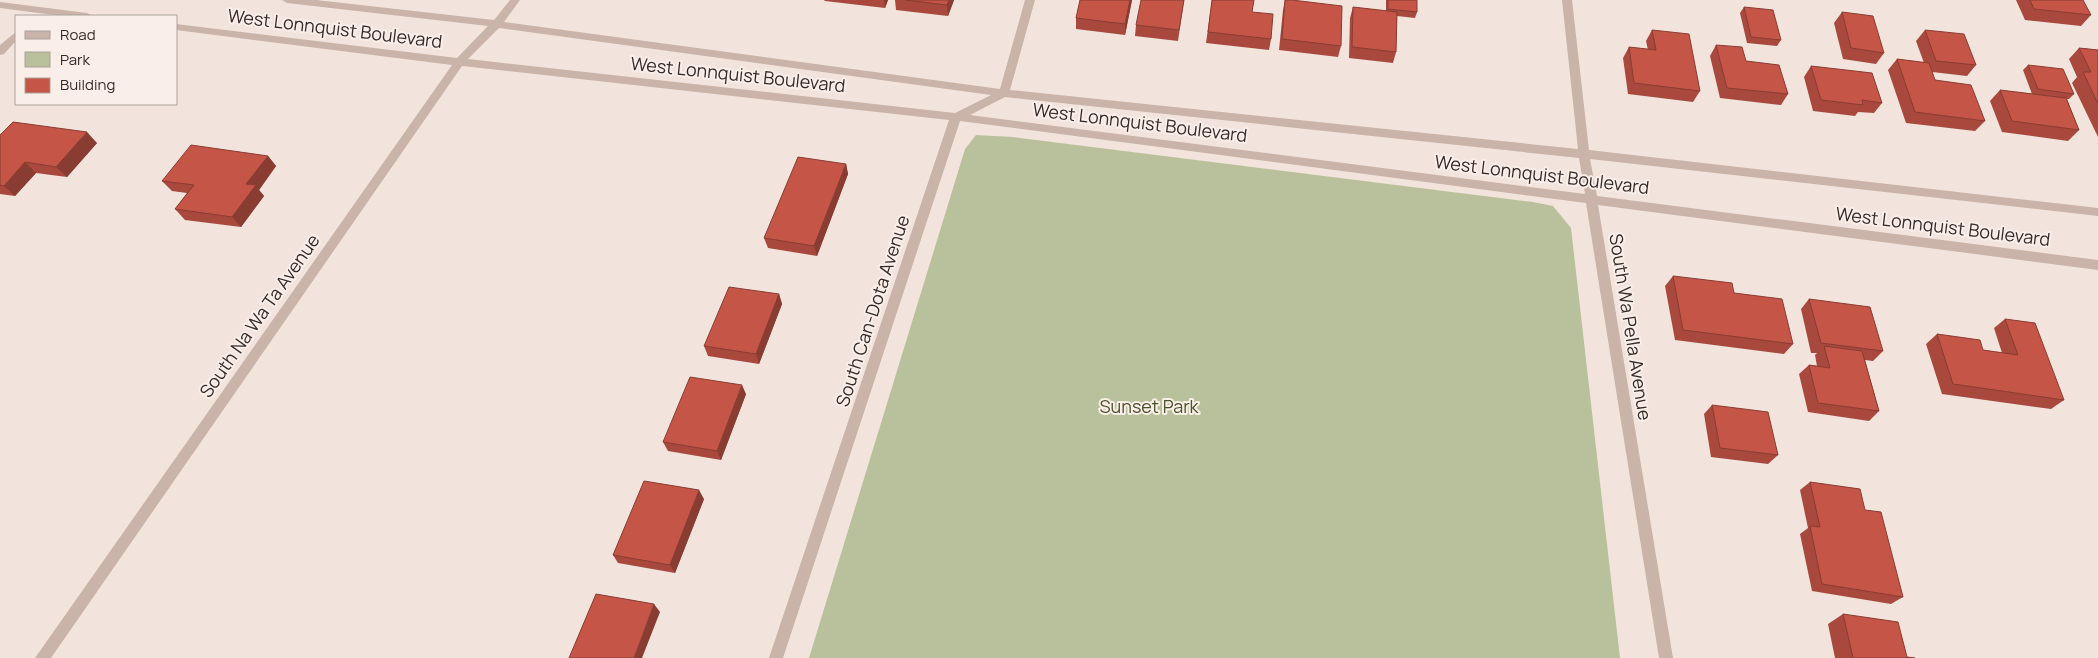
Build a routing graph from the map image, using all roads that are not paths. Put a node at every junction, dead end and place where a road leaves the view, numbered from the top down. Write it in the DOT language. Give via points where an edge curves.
graph roads {
  1 [pos="47,0"];
  2 [pos="287,0"];
  3 [pos="515,0"];
  4 [pos="1030,0"];
  5 [pos="1566,0"];
  6 [pos="0,5"];
  7 [pos="38,13"];
  8 [pos="71,15"];
  9 [pos="497,24"];
  10 [pos="178,27"];
  11 [pos="15,36"];
  12 [pos="0,51"];
  13 [pos="458,62"];
  14 [pos="1004,93"];
  15 [pos="956,117"];
  16 [pos="1584,154"];
  17 [pos="1592,199"];
  18 [pos="2098,212"];
  19 [pos="2098,265"];
  20 [pos="42,658"];
  21 [pos="776,658"];
  22 [pos="1666,658"];
  1 -- 7 [label="street"];
  2 -- 9 [label="street, West Lonnquist Boulevard"];
  3 -- 9 [label="street, South Na Wa Ta Avenue"];
  4 -- 14 [label="street"];
  5 -- 16 [label="street, South Wa Pella Avenue"];
  6 -- 7 [label="street"];
  7 -- 8 [label="street"];
  9 -- 13 [label="street, South Na Wa Ta Avenue"];
  9 -- 14 [label="street, West Lonnquist Boulevard"];
  10 -- 13 [label="street, West Lonnquist Boulevard"];
  11 -- 12 [label="street"];
  13 -- 15 [label="street, West Lonnquist Boulevard"];
  13 -- 20 [label="street, South Na Wa Ta Avenue"];
  14 -- 15 [label="street"];
  14 -- 16 [label="street, West Lonnquist Boulevard"];
  15 -- 17 [label="street, West Lonnquist Boulevard"];
  15 -- 21 [label="street, South Can-Dota Avenue"];
  16 -- 17 [label="street, South Wa Pella Avenue"];
  16 -- 18 [label="street, West Lonnquist Boulevard"];
  17 -- 19 [label="street, West Lonnquist Boulevard"];
  17 -- 22 [label="street, South Wa Pella Avenue"];
}
